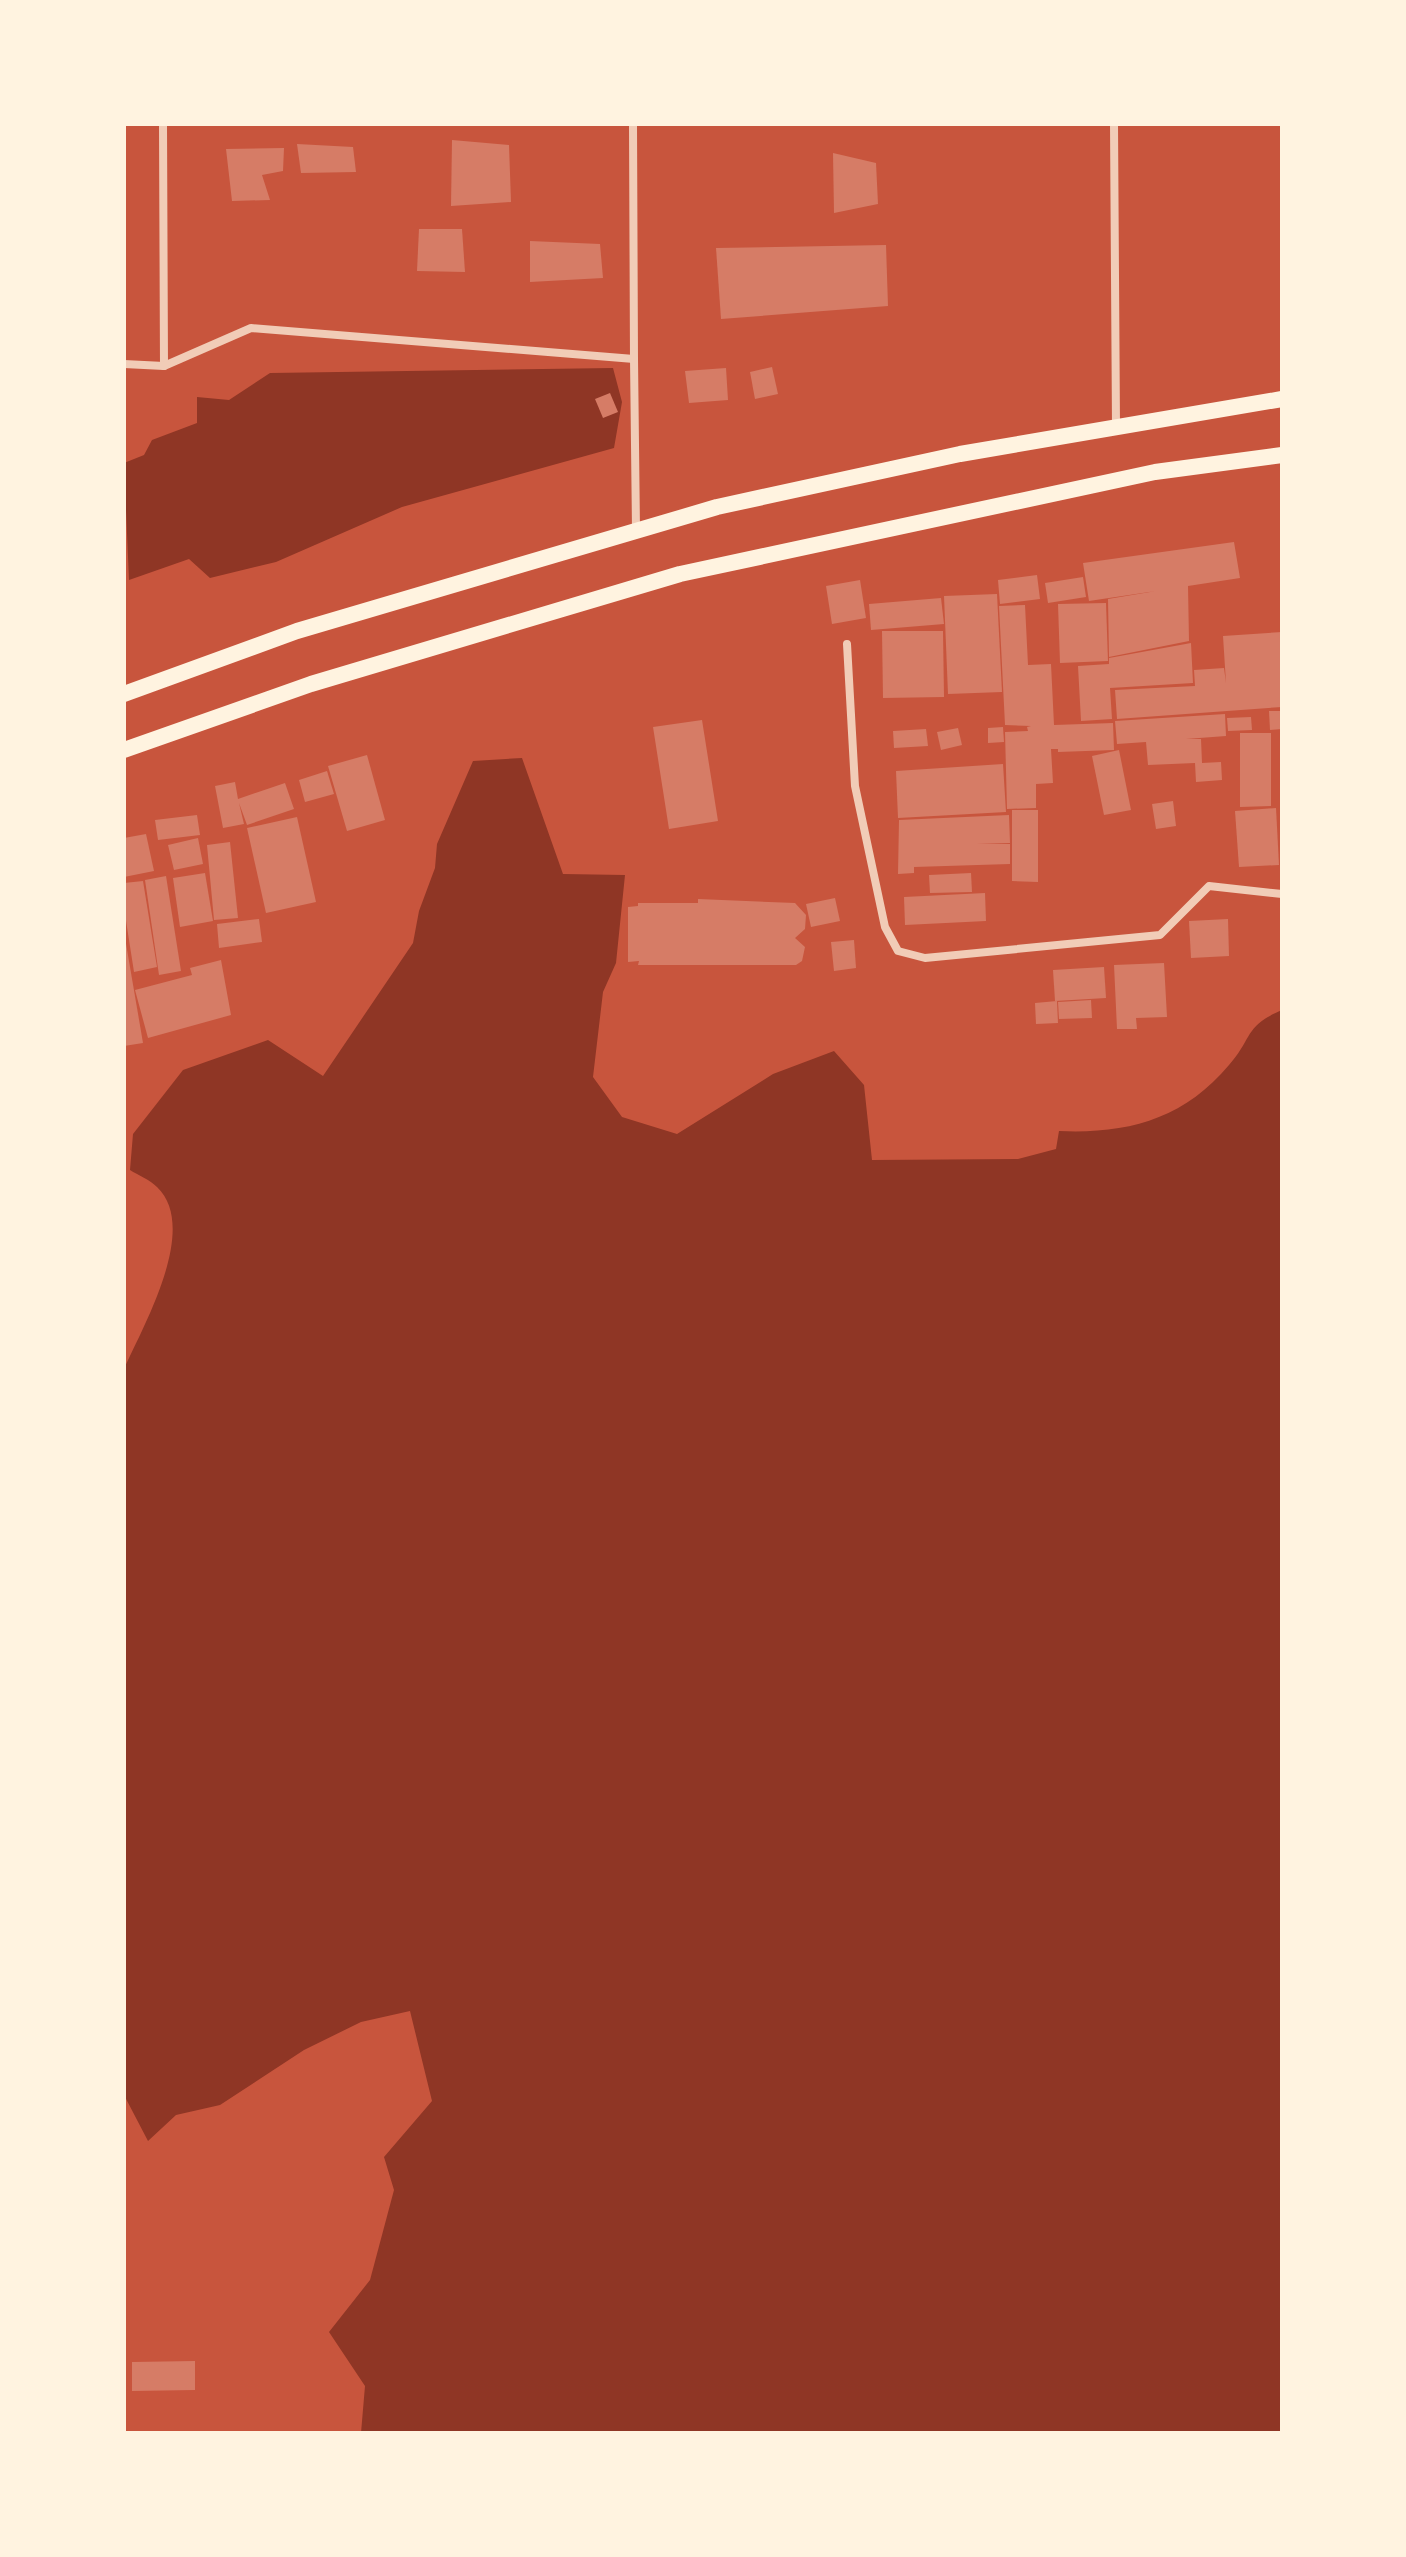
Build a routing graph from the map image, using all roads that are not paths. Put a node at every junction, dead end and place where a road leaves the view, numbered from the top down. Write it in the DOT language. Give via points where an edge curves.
graph roads {
  1 [pos="163,124"];
  2 [pos="633,124"];
  3 [pos="1114,124"];
  4 [pos="634,359"];
  5 [pos="124,364"];
  6 [pos="164,366"];
  7 [pos="1282,399"];
  8 [pos="1116,428"];
  9 [pos="1282,455"];
  10 [pos="636,530"];
  11 [pos="847,644"];
  12 [pos="124,694"];
  13 [pos="124,750"];
  14 [pos="1282,894"];
  1 -- 6 [label="street"];
  2 -- 4 [label="street"];
  3 -- 8 [label="street"];
  4 -- 6 [label="street" via="251,328"];
  4 -- 10 [label="street"];
  5 -- 6 [label="street"];
  7 -- 8 [label="main road"];
  8 -- 10 [label="main road" via="930,461"];
  9 -- 13 [label="main road" via="1155,472 680,574 311,684"];
  10 -- 12 [label="main road" via="297,631"];
  11 -- 14 [label="street" via="855,786 885,927 898,951 925,958 1160,935 1209,886"];
}
